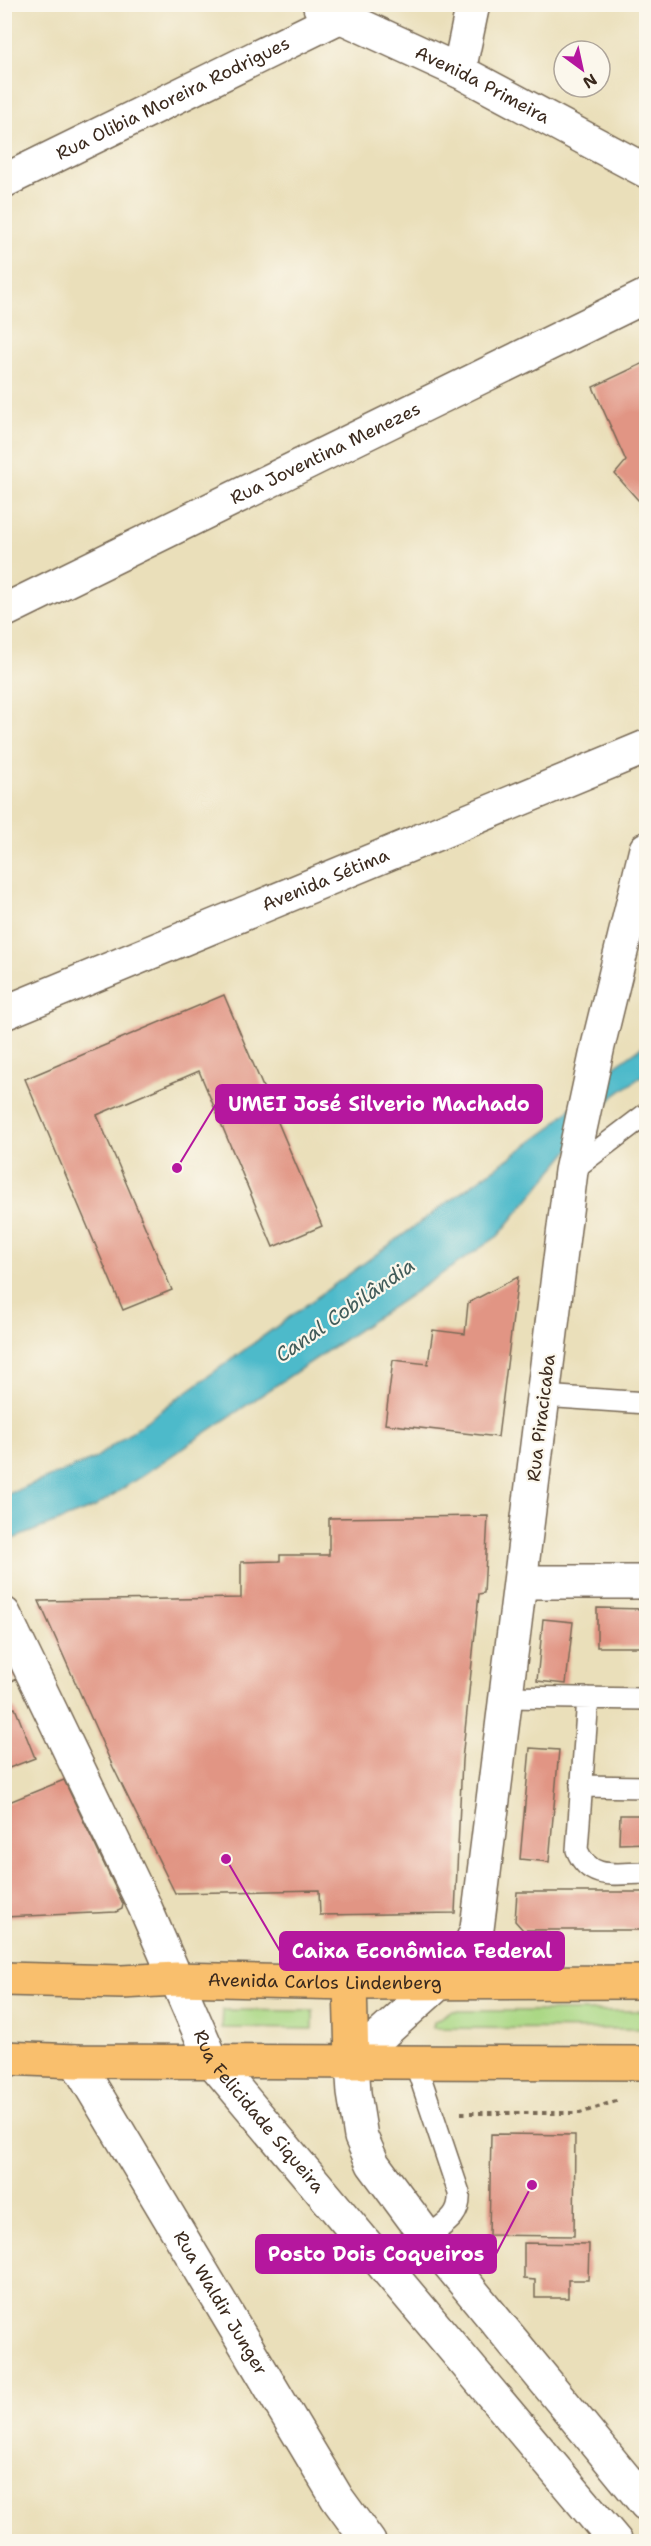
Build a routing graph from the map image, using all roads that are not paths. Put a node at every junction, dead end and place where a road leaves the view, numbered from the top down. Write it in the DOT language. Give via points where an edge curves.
graph roads {
  1 [pos="473,4"];
  2 [pos="328,10"];
  3 [pos="459,71"];
  4 [pos="646,171"];
  5 [pos="4,181"];
  6 [pos="646,296"];
  7 [pos="4,611"];
  8 [pos="646,747"];
  9 [pos="646,849"];
  10 [pos="4,1013"];
  11 [pos="646,1114"];
  12 [pos="572,1164"];
  13 [pos="543,1396"];
  14 [pos="646,1402"];
  15 [pos="521,1582"];
  16 [pos="646,1582"];
  17 [pos="4,1614"];
  18 [pos="507,1697"];
  19 [pos="588,1698"];
  20 [pos="646,1699"];
  21 [pos="581,1786"];
  22 [pos="646,1787"];
  23 [pos="646,1873"];
  24 [pos="4,1979"];
  25 [pos="176,1979"];
  26 [pos="442,1982"];
  27 [pos="646,1982"];
  28 [pos="350,1983"];
  29 [pos="4,2058"];
  30 [pos="76,2061"];
  31 [pos="212,2061"];
  32 [pos="352,2061"];
  33 [pos="416,2062"];
  34 [pos="646,2063"];
  35 [pos="427,2237"];
  36 [pos="646,2504"];
  37 [pos="369,2541"];
  38 [pos="616,2541"];
  1 -- 3 [label="street"];
  2 -- 3 [label="street, Avenida Primeira"];
  2 -- 5 [label="street, Rua Olibia Moreira Rodrigues"];
  3 -- 4 [label="street, Avenida Primeira"];
  6 -- 7 [label="street, Rua Joventina Menezes"];
  8 -- 10 [label="street, Avenida Sétima"];
  9 -- 12 [label="street, Rua Piracicaba"];
  11 -- 12 [label="lane"];
  12 -- 13 [label="street, Rua Piracicaba"];
  13 -- 14 [label="lane"];
  13 -- 15 [label="street, Rua Piracicaba"];
  15 -- 16 [label="street"];
  15 -- 18 [label="street, Rua Piracicaba"];
  17 -- 25 [label="street, Rua Felicidade Siqueira"];
  18 -- 19 [label="lane"];
  18 -- 26 [label="street, Rua Piracicaba" via="477,1929 466,1956"];
  19 -- 20 [label="lane"];
  19 -- 21 [label="lane"];
  21 -- 22 [label="lane"];
  21 -- 23 [label="lane" via="576,1839 581,1861 596,1873"];
  24 -- 25 [label="main road, Avenida Carlos Lindenberg"];
  25 -- 28 [label="main road, Avenida Carlos Lindenberg"];
  25 -- 31 [label="street, Rua Felicidade Siqueira"];
  26 -- 27 [label="main road, Avenida Carlos Lindenberg"];
  26 -- 28 [label="main road, Avenida Carlos Lindenberg"];
  26 -- 32 [label="street"];
  28 -- 32 [label="main road"];
  29 -- 30 [label="main road"];
  30 -- 31 [label="main road"];
  30 -- 37 [label="street, Rua Waldir Junger" via="337,2498"];
  31 -- 32 [label="main road"];
  31 -- 38 [label="street, Rua Felicidade Siqueira"];
  32 -- 33 [label="main road"];
  32 -- 35 [label="street" via="361,2137 373,2164"];
  33 -- 34 [label="main road"];
  33 -- 35 [label="lane" via="460,2206 452,2218"];
  35 -- 36 [label="street"];
}
